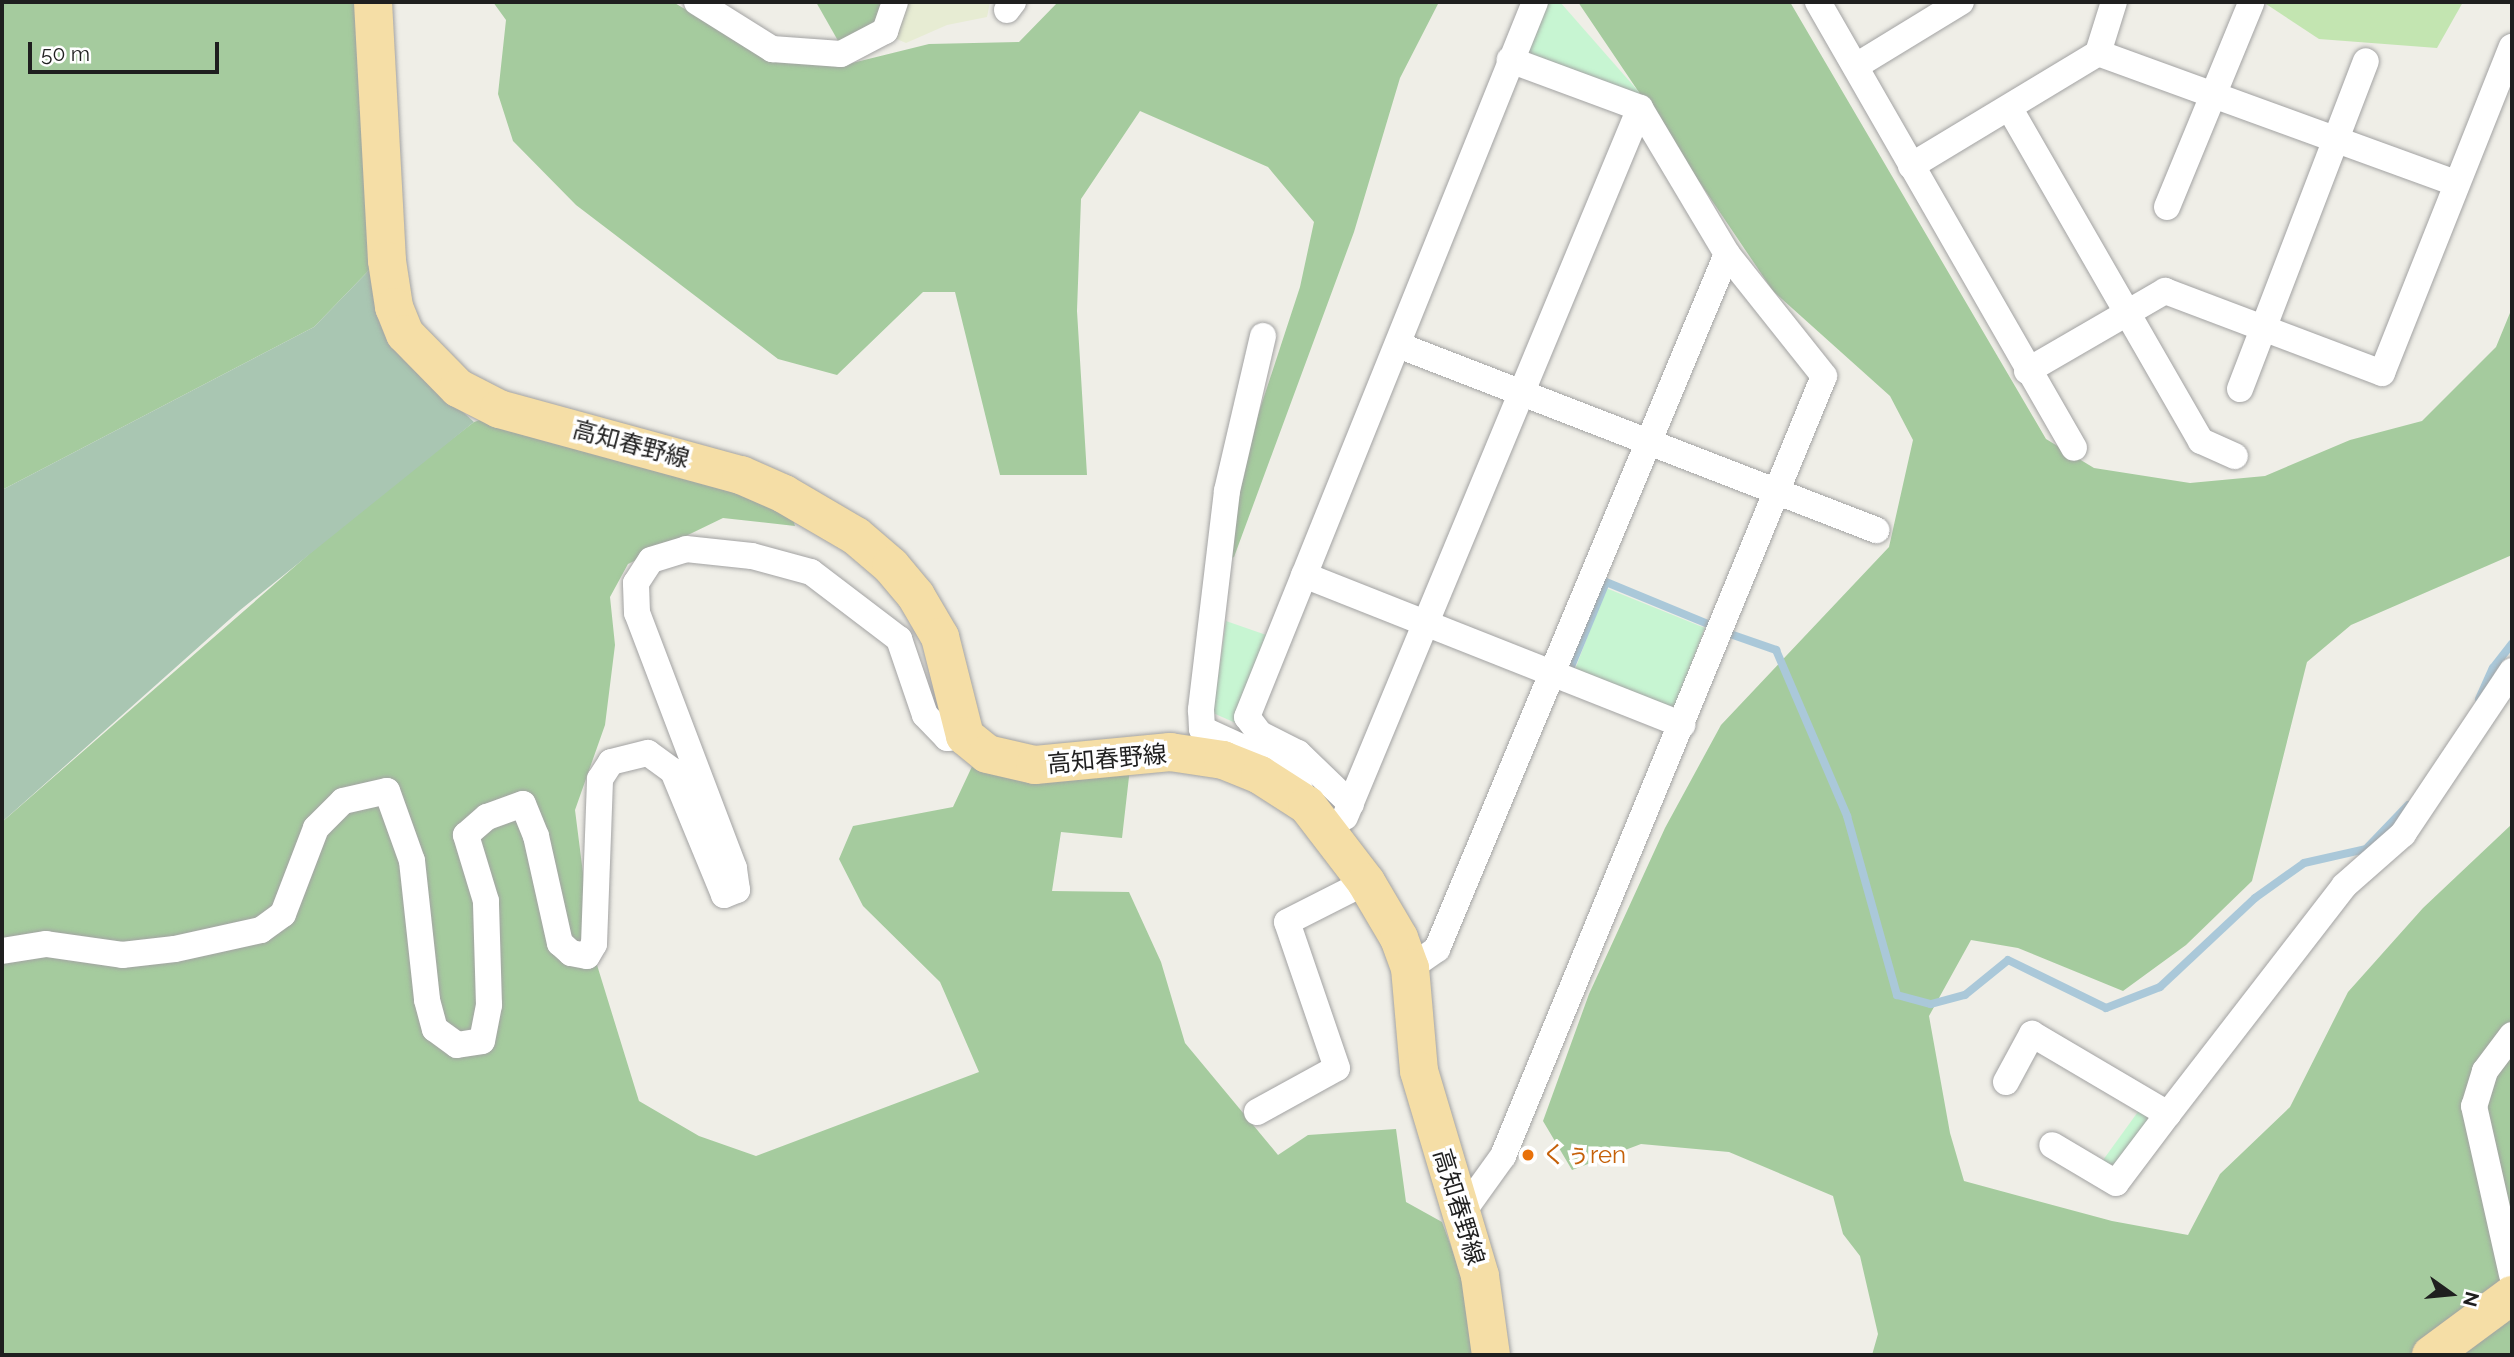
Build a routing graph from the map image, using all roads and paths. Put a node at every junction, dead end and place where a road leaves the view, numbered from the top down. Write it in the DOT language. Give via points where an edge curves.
graph roads {
  1 [pos="373,2"];
  2 [pos="697,2"];
  3 [pos="895,2"];
  4 [pos="1535,2"];
  5 [pos="1818,2"];
  6 [pos="2114,2"];
  7 [pos="1957,3"];
  8 [pos="2251,3"];
  9 [pos="2512,47"];
  10 [pos="2098,53"];
  11 [pos="1510,60"];
  12 [pos="2366,61"];
  13 [pos="1856,65"];
  14 [pos="2216,92"];
  15 [pos="1640,108"];
  16 [pos="2010,109"];
  17 [pos="2336,138"];
  18 [pos="1911,166"];
  19 [pos="2456,183"];
  20 [pos="2167,207"];
  21 [pos="1727,254"];
  22 [pos="2127,312"];
  23 [pos="2263,327"];
  24 [pos="1263,336"];
  25 [pos="1398,345"];
  26 [pos="2027,371"];
  27 [pos="2240,389"];
  28 [pos="1524,390"];
  29 [pos="1650,445"];
  30 [pos="2074,448"];
  31 [pos="2235,456"];
  32 [pos="1776,493"];
  33 [pos="1876,530"];
  34 [pos="1304,575"];
  35 [pos="1424,626"];
  36 [pos="2512,670"];
  37 [pos="1549,675"];
  38 [pos="1682,726"];
  39 [pos="965,736"];
  40 [pos="1352,804"];
  41 [pos="1307,805"];
  42 [pos="1334,840"];
  43 [pos="1366,881"];
  44 [pos="2,951"];
  45 [pos="1410,968"];
  46 [pos="2512,1035"];
  47 [pos="2006,1082"];
  48 [pos="1258,1112"];
  49 [pos="2168,1114"];
  50 [pos="2052,1145"];
  51 [pos="1462,1213"];
  52 [pos="2512,1275"];
  53 [pos="2512,1295"];
  54 [pos="1491,1355"];
  55 [pos="2431,1355"];
  1 -- 39 [label="main road, 高知春野線" via="387,261 394,307 405,334 458,388 499,409 741,475 794,499 856,536 891,566 940,637"];
  2 -- 3 [label="street" via="772,49 841,54 885,31"];
  4 -- 11 [label="street"];
  5 -- 13 [label="street"];
  6 -- 10 [label="street"];
  7 -- 13 [label="street"];
  8 -- 14 [label="street"];
  9 -- 19 [label="street"];
  10 -- 14 [label="street"];
  10 -- 16 [label="street"];
  11 -- 15 [label="street"];
  11 -- 25 [label="street"];
  12 -- 17 [label="street"];
  13 -- 18 [label="street"];
  14 -- 17 [label="street"];
  14 -- 20 [label="street"];
  15 -- 21 [label="street"];
  15 -- 28 [label="street"];
  16 -- 18 [label="street"];
  16 -- 22 [label="street"];
  17 -- 19 [label="street"];
  17 -- 23 [label="street"];
  18 -- 26 [label="street"];
  19 -- 23 [label="street" via="2382,373"];
  21 -- 29 [label="street"];
  21 -- 32 [label="street" via="1824,376"];
  22 -- 23 [label="street" via="2165,291"];
  22 -- 26 [label="street"];
  22 -- 31 [label="street" via="2201,441"];
  23 -- 27 [label="street"];
  24 -- 41 [label="street" via="1227,491 1200,710 1202,729 1289,769"];
  25 -- 28 [label="street"];
  25 -- 34 [label="street"];
  26 -- 30 [label="street"];
  28 -- 29 [label="street"];
  28 -- 35 [label="street"];
  29 -- 32 [label="street"];
  29 -- 37 [label="street"];
  32 -- 33 [label="street"];
  32 -- 38 [label="street"];
  34 -- 35 [label="street"];
  34 -- 40 [label="street" via="1247,717 1260,734 1298,753"];
  35 -- 37 [label="street"];
  35 -- 40 [label="street"];
  36 -- 49 [label="street" via="2403,834 2344,886"];
  37 -- 38 [label="street"];
  37 -- 45 [label="street" via="1437,949"];
  38 -- 51 [label="street" via="1503,1156"];
  39 -- 41 [label="main road, 高知春野線" via="987,754 1035,765 1170,752 1223,760 1260,775"];
  39 -- 44 [label="street" via="947,738 925,715 899,639 811,572 752,555 686,549 651,559 636,583 637,613 733,868 737,890 724,895 673,771 648,753 611,762 600,779 594,944 587,956 571,953 560,943 536,836 523,804 486,817 466,835 486,901 489,1005 482,1041 457,1045 435,1029 427,1000 412,861 387,791 343,801 316,828 283,914 261,930 122,955 46,944"];
  40 -- 42 [label="street"];
  41 -- 42 [label="main road, 高知春野線"];
  42 -- 43 [label="main road, 高知春野線"];
  43 -- 45 [label="main road, 高知春野線"];
  43 -- 48 [label="street" via="1287,922 1337,1068"];
  45 -- 51 [label="main road, 高知春野線" via="1419,1072"];
  46 -- 52 [label="street" via="2485,1071 2474,1106"];
  47 -- 49 [label="street" via="2032,1034"];
  49 -- 50 [label="street" via="2116,1184"];
  51 -- 54 [label="main road, 高知春野線" via="1480,1276"];
  53 -- 55 [label="main road"];
}
